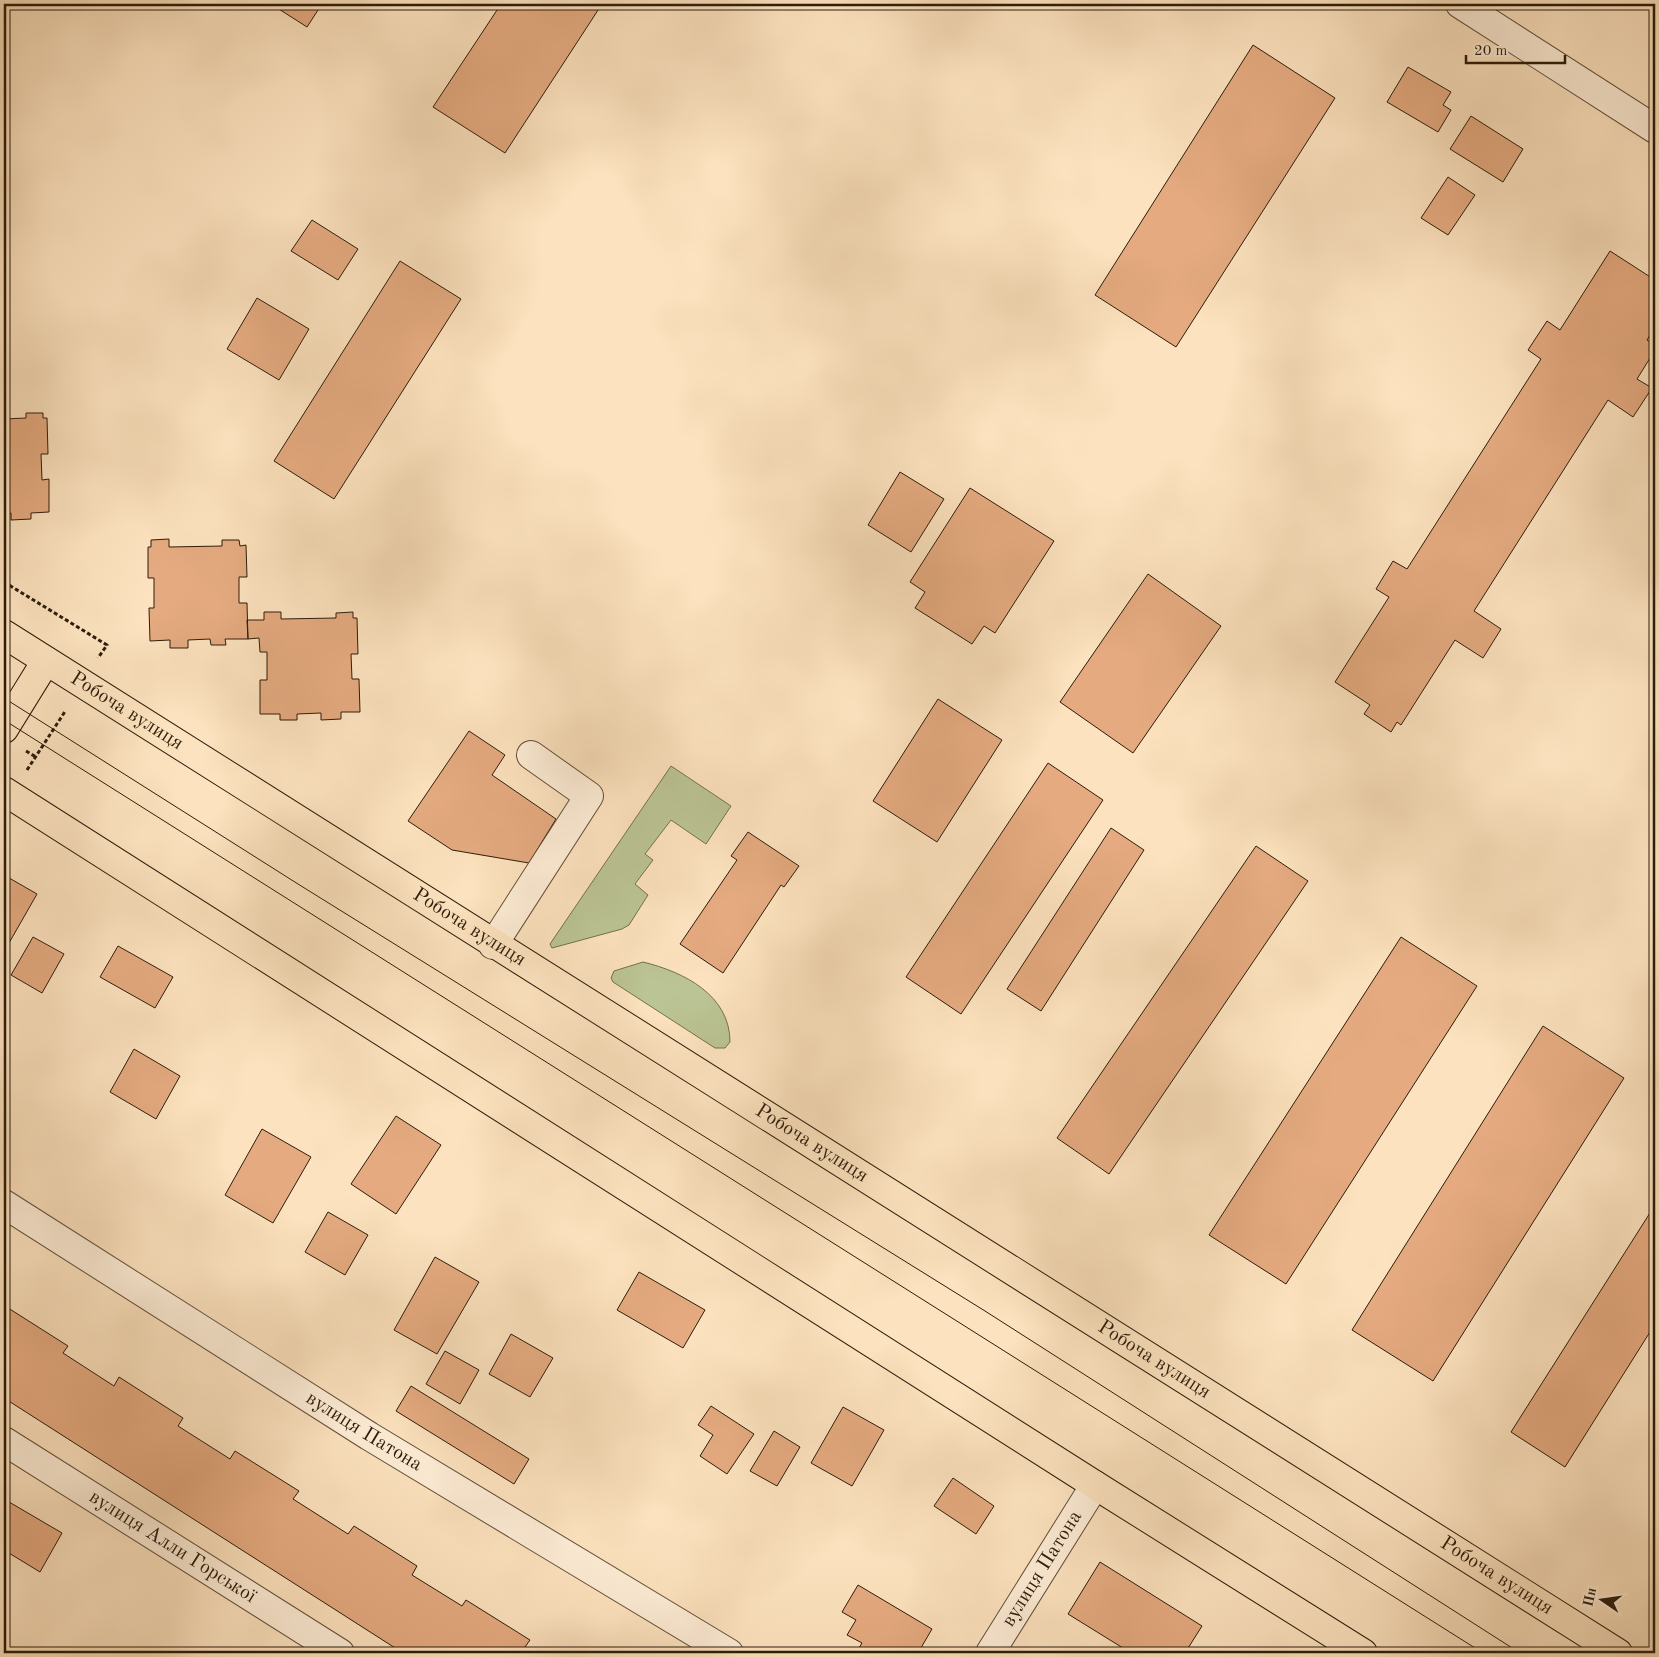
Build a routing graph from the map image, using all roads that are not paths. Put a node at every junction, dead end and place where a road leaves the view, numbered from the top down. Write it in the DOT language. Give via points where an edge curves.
graph roads {
  1 [pos="1460,4"];
  2 [pos="1655,129"];
  3 [pos="4,634"];
  4 [pos="46,661"];
  5 [pos="4,729"];
  6 [pos="531,755"];
  7 [pos="7,794"];
  8 [pos="493,945"];
  9 [pos="4,1204"];
  10 [pos="4,1441"];
  11 [pos="1094,1485"];
  12 [pos="340,1653"];
  13 [pos="729,1653"];
  14 [pos="990,1653"];
  15 [pos="1363,1653"];
  16 [pos="1618,1653"];
  1 -- 2 [label="street"];
  3 -- 4 [label="main road, Робоча вулиця"];
  4 -- 5 [label="main road"];
  4 -- 8 [label="main road, Робоча вулиця"];
  6 -- 8 [label="street" via="590,796"];
  7 -- 11 [label="main road"];
  8 -- 16 [label="main road, Робоча вулиця"];
  9 -- 13 [label="street, вулиця Патона" via="369,1436"];
  10 -- 12 [label="street, вулиця Алли Горської"];
  11 -- 14 [label="street, вулиця Патона"];
  11 -- 15 [label="main road"];
}
